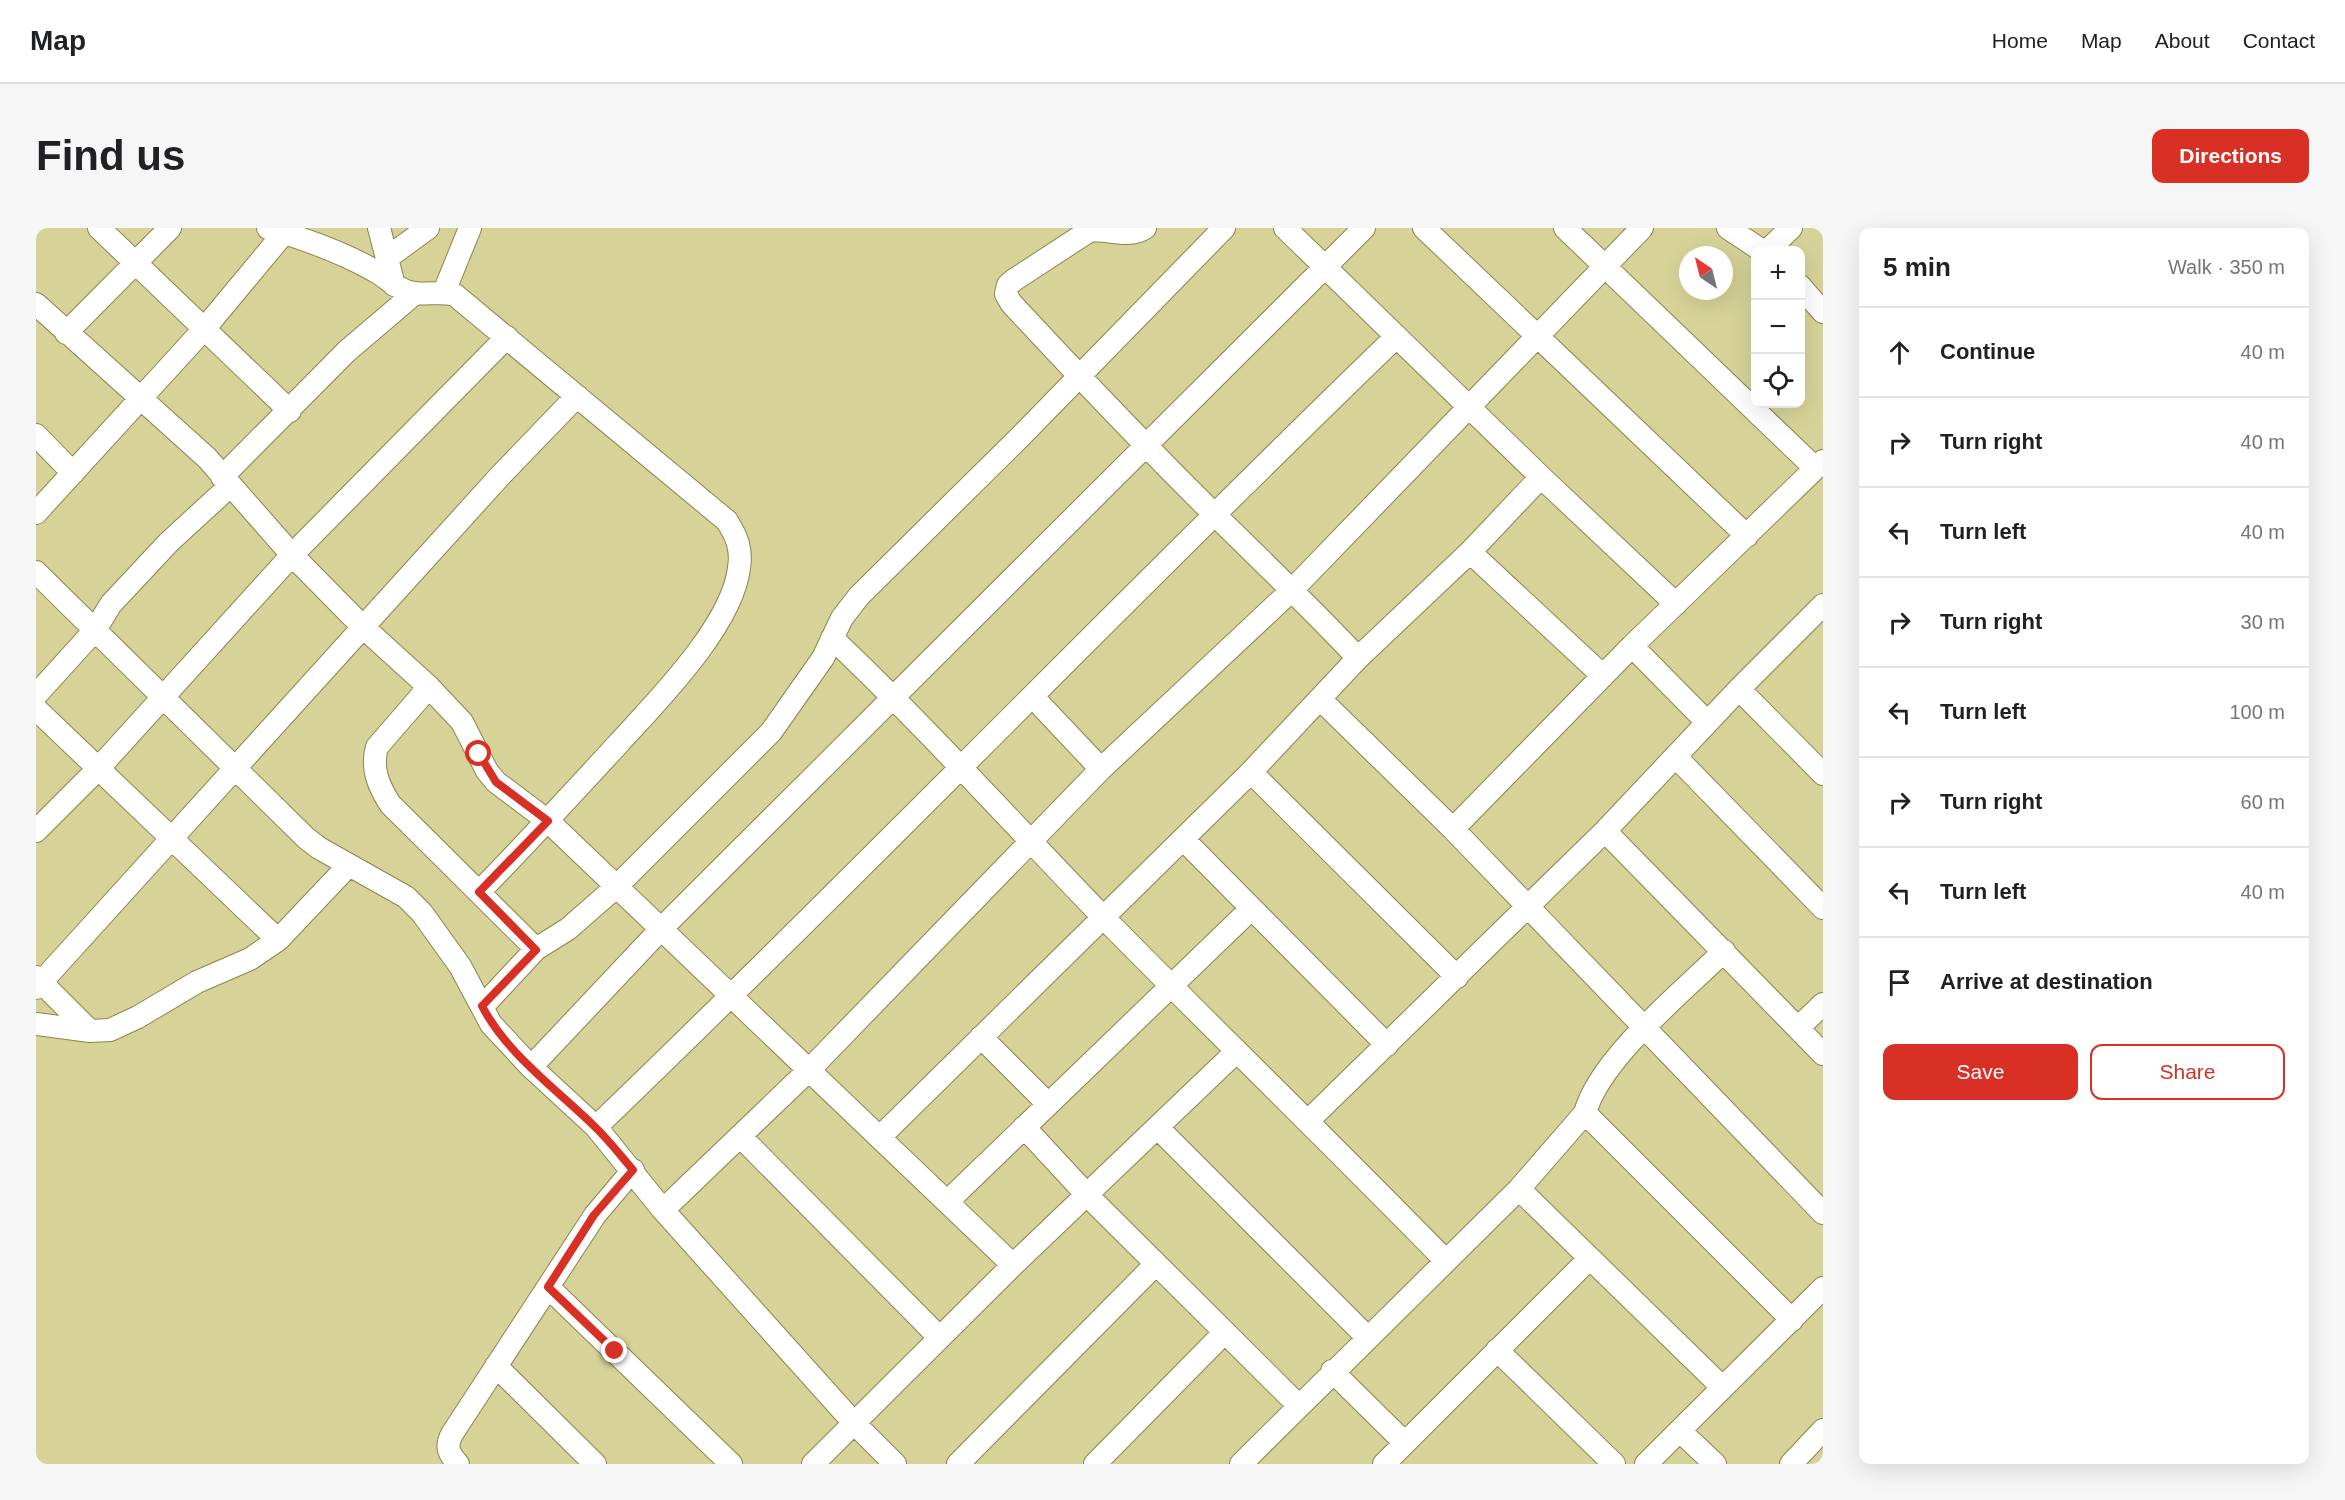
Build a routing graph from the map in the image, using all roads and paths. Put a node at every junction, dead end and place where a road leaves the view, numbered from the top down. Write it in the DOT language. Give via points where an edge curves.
graph roads {
  1 [pos="99,228"];
  2 [pos="170,228"];
  3 [pos="379,228"];
  4 [pos="428,228"];
  5 [pos="471,228"];
  6 [pos="1145,228"];
  7 [pos="1224,228"];
  8 [pos="1285,228"];
  9 [pos="1364,228"];
  10 [pos="1424,228"];
  11 [pos="1565,228"];
  12 [pos="1642,228"];
  13 [pos="1728,228"];
  14 [pos="1791,228"];
  15 [pos="276,230"];
  16 [pos="1755,246"];
  17 [pos="1772,246"];
  18 [pos="387,258"];
  19 [pos="135,262"];
  20 [pos="1324,266"];
  21 [pos="1605,268"];
  22 [pos="394,285"];
  23 [pos="444,292"];
  24 [pos="1805,292"];
  25 [pos="414,294"];
  26 [pos="1823,312"];
  27 [pos="47,322"];
  28 [pos="206,328"];
  29 [pos="507,337"];
  30 [pos="1396,337"];
  31 [pos="1537,337"];
  32 [pos="1079,376"];
  33 [pos="578,396"];
  34 [pos="141,399"];
  35 [pos="1470,408"];
  36 [pos="290,411"];
  37 [pos="36,435"];
  38 [pos="1145,444"];
  39 [pos="1819,464"];
  40 [pos="73,472"];
  41 [pos="1541,477"];
  42 [pos="226,481"];
  43 [pos="36,513"];
  44 [pos="1213,513"];
  45 [pos="1747,536"];
  46 [pos="1470,552"];
  47 [pos="292,555"];
  48 [pos="36,572"];
  49 [pos="1293,589"];
  50 [pos="1676,604"];
  51 [pos="1823,605"];
  52 [pos="363,627"];
  53 [pos="95,630"];
  54 [pos="832,638"];
  55 [pos="1632,646"];
  56 [pos="1358,658"];
  57 [pos="1603,676"];
  58 [pos="429,687"];
  59 [pos="1739,689"];
  60 [pos="36,695"];
  61 [pos="894,697"];
  62 [pos="1033,697"];
  63 [pos="164,698"];
  64 [pos="1321,700"];
  65 [pos="36,709"];
  66 [pos="1707,722"];
  67 [pos="1676,757"];
  68 [pos="1819,761"];
  69 [pos="962,768"];
  70 [pos="234,769"];
  71 [pos="1101,769"];
  72 [pos="97,770"];
  73 [pos="1251,772"];
  74 [pos="548,821"];
  75 [pos="1453,829"];
  76 [pos="36,831"];
  77 [pos="1605,831"];
  78 [pos="170,838"];
  79 [pos="1183,839"];
  80 [pos="1031,841"];
  81 [pos="349,865"];
  82 [pos="616,887"];
  83 [pos="479,892"];
  84 [pos="1528,908"];
  85 [pos="1823,908"];
  86 [pos="1251,909"];
  87 [pos="1104,917"];
  88 [pos="662,929"];
  89 [pos="278,940"];
  90 [pos="536,950"];
  91 [pos="1724,951"];
  92 [pos="1457,976"];
  93 [pos="38,982"];
  94 [pos="1171,984"];
  95 [pos="733,995"];
  96 [pos="1823,1004"];
  97 [pos="482,1006"];
  98 [pos="36,1024"];
  99 [pos="1798,1028"];
  100 [pos="1646,1029"];
  101 [pos="90,1031"];
  102 [pos="981,1038"];
  103 [pos="1387,1046"];
  104 [pos="1237,1051"];
  105 [pos="1823,1054"];
  106 [pos="531,1067"];
  107 [pos="810,1069"];
  108 [pos="1048,1104"];
  109 [pos="1585,1113"];
  110 [pos="1309,1120"];
  111 [pos="596,1127"];
  112 [pos="1024,1127"];
  113 [pos="1158,1128"];
  114 [pos="740,1136"];
  115 [pos="881,1136"];
  116 [pos="633,1170"];
  117 [pos="1519,1189"];
  118 [pos="1088,1196"];
  119 [pos="948,1201"];
  120 [pos="663,1210"];
  121 [pos="1823,1213"];
  122 [pos="1590,1258"];
  123 [pos="1445,1260"];
  124 [pos="1156,1264"];
  125 [pos="1013,1265"];
  126 [pos="548,1287"];
  127 [pos="1823,1288"];
  128 [pos="1792,1320"];
  129 [pos="1225,1332"];
  130 [pos="939,1337"];
  131 [pos="1367,1337"];
  132 [pos="1497,1350"];
  133 [pos="496,1366"];
  134 [pos="1332,1371"];
  135 [pos="1722,1387"];
  136 [pos="1298,1405"];
  137 [pos="854,1423"];
  138 [pos="1823,1430"];
  139 [pos="1680,1431"];
  140 [pos="1404,1442"];
  141 [pos="458,1464"];
  142 [pos="595,1464"];
  143 [pos="731,1464"];
  144 [pos="813,1464"];
  145 [pos="895,1464"];
  146 [pos="958,1464"];
  147 [pos="1095,1464"];
  148 [pos="1241,1464"];
  149 [pos="1384,1464"];
  150 [pos="1614,1464"];
  151 [pos="1646,1464"];
  152 [pos="1715,1464"];
  153 [pos="1791,1464"];
  1 -- 19 [label="street"];
  2 -- 19 [label="street"];
  3 -- 18 [label="street"];
  4 -- 18 [label="street"];
  5 -- 23 [label="street"];
  6 -- 32 [label="street" via="1137,233 1096,228 1008,285 1006,294 1011,303"];
  7 -- 32 [label="street"];
  8 -- 20 [label="street"];
  9 -- 20 [label="street"];
  10 -- 31 [label="street"];
  11 -- 21 [label="street"];
  12 -- 21 [label="street"];
  13 -- 16 [label="street"];
  14 -- 17 [label="street"];
  15 -- 22 [label="street" via="314,242 376,271"];
  15 -- 28 [label="street"];
  18 -- 22 [label="street"];
  19 -- 27 [label="street"];
  19 -- 28 [label="street"];
  20 -- 30 [label="street"];
  20 -- 38 [label="street"];
  21 -- 31 [label="street"];
  21 -- 39 [label="street"];
  22 -- 25 [label="street"];
  23 -- 25 [label="street"];
  23 -- 29 [label="street" via="455,296"];
  24 -- 26 [label="street"];
  25 -- 36 [label="street" via="347,351"];
  27 -- 34 [label="street"];
  28 -- 34 [label="street"];
  28 -- 36 [label="street"];
  29 -- 33 [label="street"];
  29 -- 47 [label="street"];
  30 -- 35 [label="street"];
  30 -- 44 [label="street"];
  31 -- 35 [label="street"];
  31 -- 45 [label="street"];
  32 -- 38 [label="street"];
  32 -- 54 [label="street" via="859,596"];
  33 -- 52 [label="street"];
  33 -- 74 [label="street" via="728,521 739,542 739,569 728,602 692,662"];
  34 -- 40 [label="street"];
  34 -- 42 [label="street" via="207,458"];
  35 -- 41 [label="street"];
  35 -- 49 [label="street"];
  36 -- 42 [label="street"];
  37 -- 40 [label="street"];
  38 -- 44 [label="street"];
  38 -- 61 [label="street"];
  39 -- 45 [label="street"];
  40 -- 43 [label="street"];
  41 -- 46 [label="street"];
  41 -- 50 [label="street"];
  42 -- 47 [label="street"];
  42 -- 53 [label="street" via="111,604"];
  44 -- 49 [label="street"];
  44 -- 62 [label="street"];
  45 -- 50 [label="street"];
  46 -- 56 [label="street"];
  46 -- 57 [label="street"];
  47 -- 52 [label="street"];
  47 -- 63 [label="street"];
  48 -- 53 [label="street"];
  49 -- 56 [label="street"];
  49 -- 71 [label="street"];
  50 -- 55 [label="street"];
  51 -- 59 [label="street"];
  52 -- 58 [label="street"];
  52 -- 70 [label="street"];
  53 -- 60 [label="street"];
  53 -- 63 [label="street"];
  54 -- 61 [label="street"];
  54 -- 82 [label="street" via="823,658 771,732"];
  55 -- 57 [label="street"];
  55 -- 66 [label="street"];
  56 -- 64 [label="street"];
  57 -- 75 [label="street"];
  58 -- 74 [label="street" via="462,722 496,782"];
  58 -- 83 [label="street" via="377,747 374,768 390,804"];
  59 -- 66 [label="street"];
  59 -- 68 [label="street"];
  61 -- 69 [label="street"];
  61 -- 88 [label="street"];
  62 -- 69 [label="street"];
  62 -- 71 [label="street"];
  63 -- 70 [label="street"];
  63 -- 72 [label="street"];
  64 -- 73 [label="street"];
  64 -- 75 [label="street"];
  65 -- 72 [label="street"];
  66 -- 67 [label="street"];
  67 -- 77 [label="street"];
  67 -- 85 [label="street"];
  69 -- 80 [label="street"];
  69 -- 95 [label="street"];
  70 -- 78 [label="street"];
  70 -- 81 [label="street" via="306,838"];
  71 -- 80 [label="street"];
  72 -- 76 [label="street"];
  72 -- 78 [label="street"];
  73 -- 79 [label="street"];
  73 -- 92 [label="street"];
  74 -- 82 [label="street"];
  74 -- 83 [label="street"];
  75 -- 84 [label="street"];
  77 -- 84 [label="street"];
  77 -- 91 [label="street"];
  78 -- 89 [label="street"];
  78 -- 93 [label="street"];
  79 -- 86 [label="street"];
  79 -- 87 [label="street"];
  80 -- 87 [label="street"];
  80 -- 107 [label="street"];
  81 -- 89 [label="street"];
  81 -- 97 [label="street" via="406,897 423,913"];
  82 -- 88 [label="street"];
  82 -- 90 [label="street" via="568,929"];
  83 -- 90 [label="street"];
  84 -- 92 [label="street"];
  84 -- 100 [label="street"];
  86 -- 94 [label="street"];
  86 -- 103 [label="street"];
  87 -- 94 [label="street"];
  87 -- 102 [label="street"];
  88 -- 95 [label="street"];
  88 -- 106 [label="street"];
  89 -- 101 [label="street" via="250,959 197,982 138,1017 110,1030"];
  90 -- 97 [label="street"];
  91 -- 99 [label="street"];
  91 -- 100 [label="street"];
  92 -- 103 [label="street"];
  93 -- 101 [label="street"];
  94 -- 104 [label="street"];
  94 -- 108 [label="street"];
  95 -- 107 [label="street"];
  95 -- 111 [label="street"];
  96 -- 99 [label="street"];
  97 -- 106 [label="street" via="491,1023"];
  98 -- 101 [label="street"];
  99 -- 105 [label="street"];
  100 -- 109 [label="street" via="1615,1058 1589,1098"];
  100 -- 121 [label="street"];
  102 -- 108 [label="street"];
  102 -- 115 [label="street"];
  103 -- 110 [label="street"];
  104 -- 110 [label="street"];
  104 -- 113 [label="street"];
  106 -- 111 [label="street"];
  107 -- 114 [label="street"];
  107 -- 115 [label="street"];
  108 -- 112 [label="street"];
  109 -- 117 [label="street"];
  109 -- 128 [label="street"];
  110 -- 123 [label="street"];
  111 -- 116 [label="street"];
  112 -- 118 [label="street"];
  112 -- 119 [label="street"];
  113 -- 118 [label="street"];
  113 -- 131 [label="street"];
  114 -- 120 [label="street"];
  114 -- 130 [label="street"];
  115 -- 119 [label="street"];
  116 -- 120 [label="street"];
  116 -- 126 [label="street" via="594,1215"];
  117 -- 122 [label="street"];
  117 -- 123 [label="street"];
  118 -- 124 [label="street"];
  118 -- 125 [label="street"];
  119 -- 125 [label="street"];
  120 -- 137 [label="street"];
  122 -- 132 [label="street"];
  122 -- 135 [label="street"];
  123 -- 131 [label="street"];
  124 -- 129 [label="street"];
  124 -- 146 [label="street"];
  125 -- 130 [label="street"];
  126 -- 133 [label="street"];
  126 -- 143 [label="street"];
  127 -- 128 [label="street"];
  128 -- 135 [label="street"];
  129 -- 136 [label="street"];
  129 -- 147 [label="street"];
  130 -- 137 [label="street"];
  131 -- 134 [label="street"];
  132 -- 140 [label="street"];
  132 -- 150 [label="street"];
  133 -- 141 [label="street" via="448,1442 450,1456"];
  133 -- 142 [label="street"];
  134 -- 136 [label="street"];
  134 -- 140 [label="street"];
  135 -- 139 [label="street"];
  136 -- 148 [label="street"];
  137 -- 144 [label="street"];
  137 -- 145 [label="street"];
  138 -- 153 [label="street"];
  139 -- 151 [label="street"];
  139 -- 152 [label="street"];
  140 -- 149 [label="street"];
}
